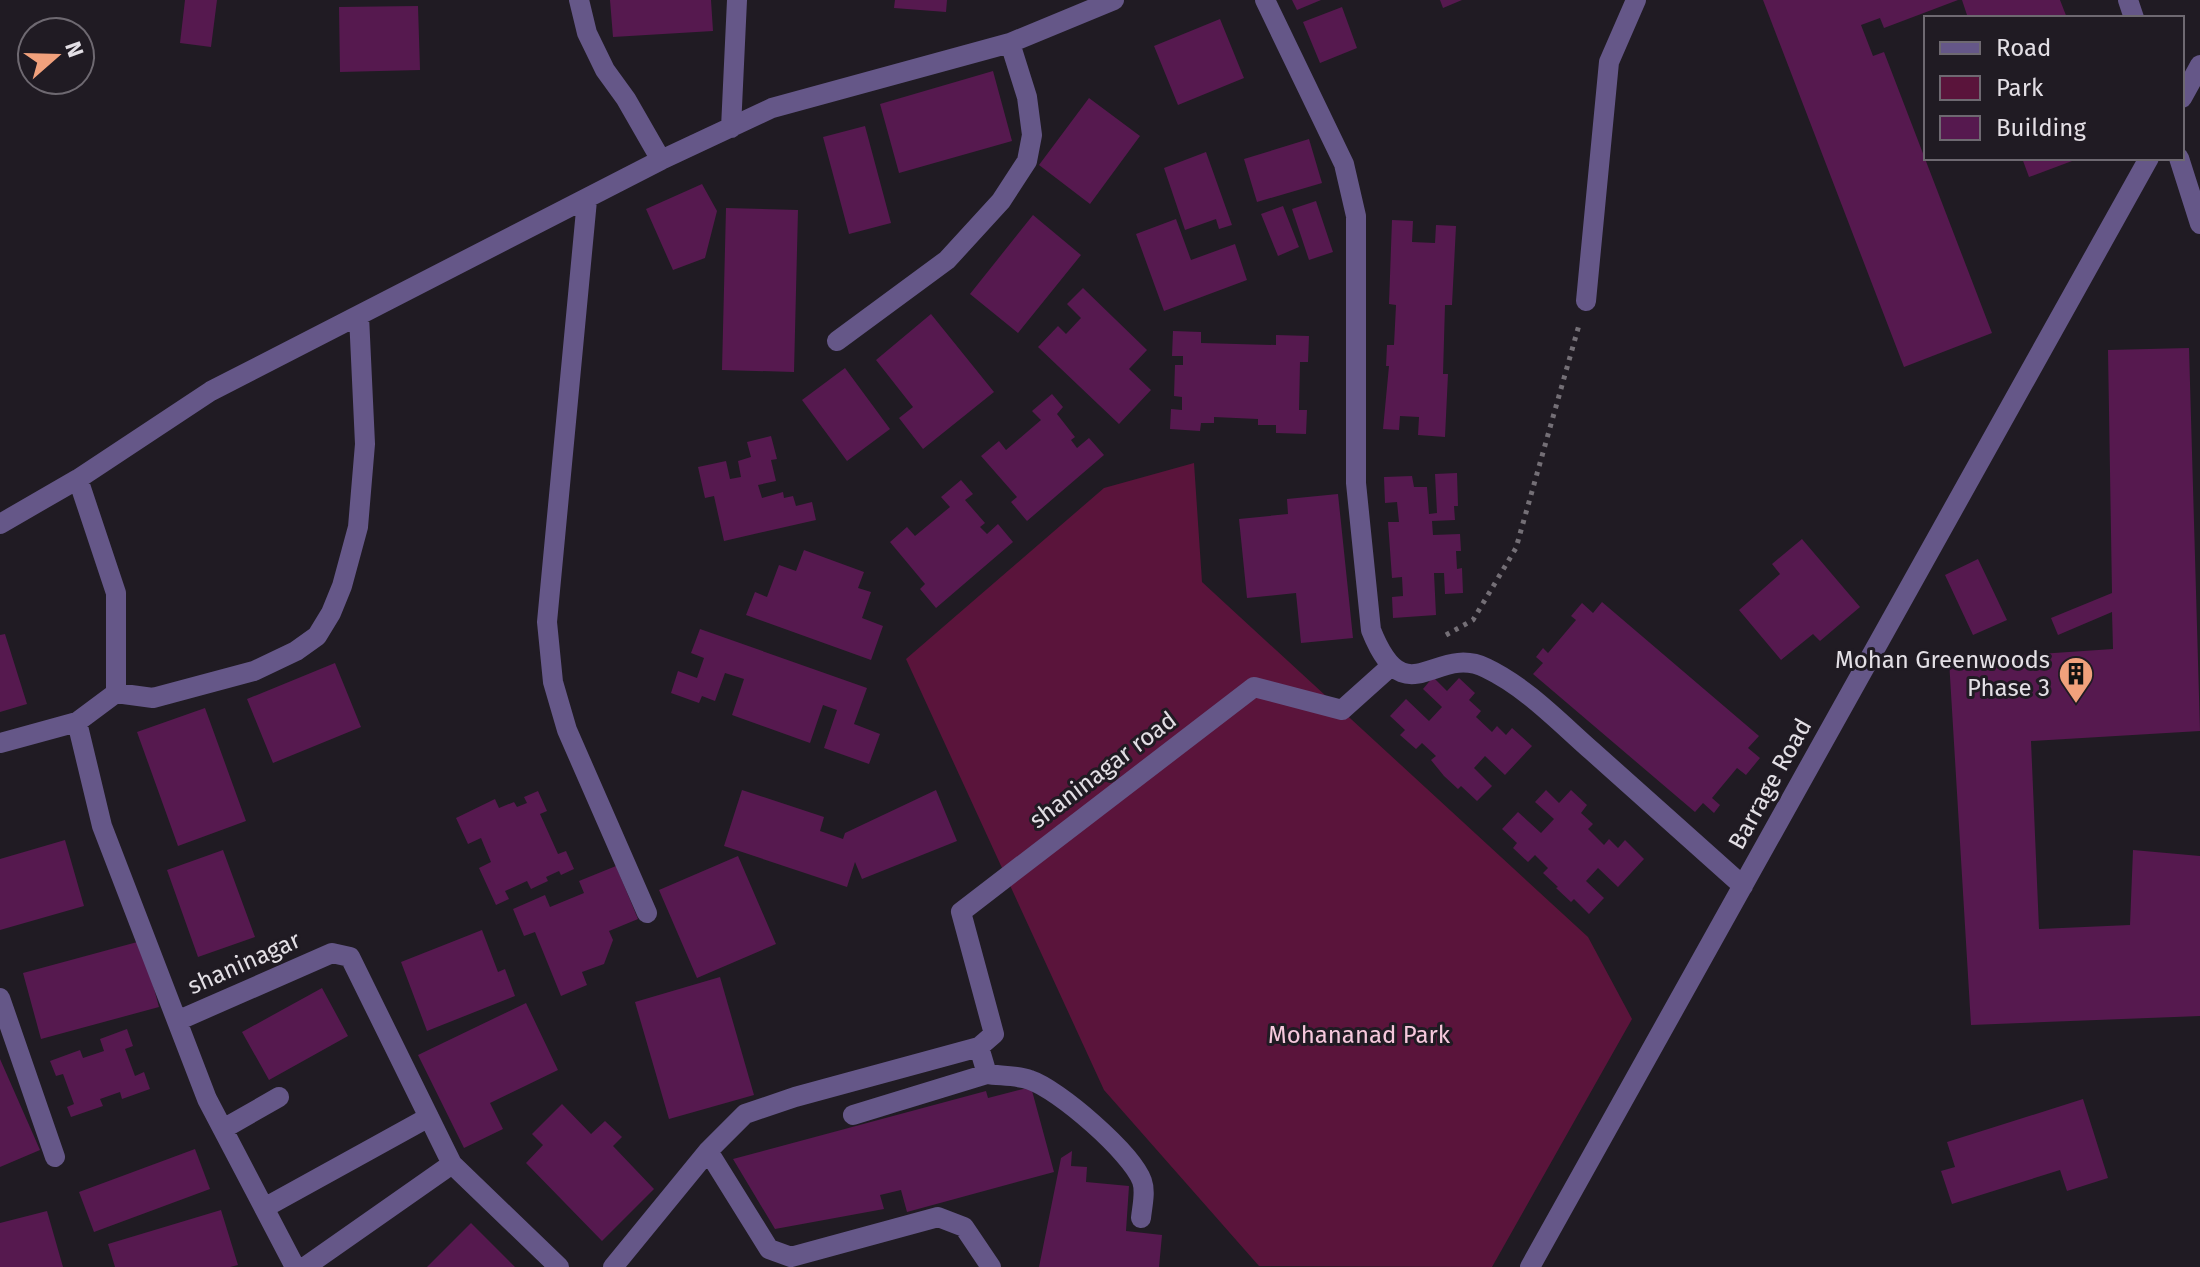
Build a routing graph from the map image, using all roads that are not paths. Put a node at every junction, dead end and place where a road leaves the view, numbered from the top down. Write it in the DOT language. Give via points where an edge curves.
graph roads {
  1 [pos="579,0"];
  2 [pos="737,0"];
  3 [pos="1114,0"];
  4 [pos="1265,0"];
  5 [pos="1636,0"];
  6 [pos="1010,43"];
  7 [pos="2200,65"];
  8 [pos="2184,94"];
  9 [pos="731,128"];
  10 [pos="661,160"];
  11 [pos="2148,160"];
  12 [pos="2180,160"];
  13 [pos="587,200"];
  14 [pos="2200,224"];
  15 [pos="1586,301"];
  16 [pos="359,316"];
  17 [pos="837,341"];
  18 [pos="78,479"];
  19 [pos="0,524"];
  20 [pos="1390,667"];
  21 [pos="116,693"];
  22 [pos="77,722"];
  23 [pos="0,743"];
  24 [pos="1743,886"];
  25 [pos="647,913"];
  26 [pos="0,998"];
  27 [pos="177,1021"];
  28 [pos="986,1041"];
  29 [pos="987,1074"];
  30 [pos="279,1097"];
  31 [pos="853,1115"];
  32 [pos="429,1117"];
  33 [pos="223,1129"];
  34 [pos="708,1151"];
  35 [pos="55,1157"];
  36 [pos="452,1164"];
  37 [pos="264,1208"];
  38 [pos="1141,1218"];
  39 [pos="295,1267"];
  40 [pos="305,1267"];
  41 [pos="559,1267"];
  42 [pos="613,1267"];
  43 [pos="991,1267"];
  44 [pos="1530,1267"];
  1 -- 10 [label="street" via="605,70"];
  2 -- 9 [label="street"];
  3 -- 6 [label="street"];
  4 -- 20 [label="street" via="1344,164 1356,216 1356,483 1371,630"];
  5 -- 15 [label="street" via="1609,62"];
  6 -- 9 [label="street" via="772,108"];
  6 -- 17 [label="street" via="1027,97 1032,135 1027,161 1001,201 947,260"];
  7 -- 8 [label="street"];
  9 -- 10 [label="street"];
  10 -- 13 [label="street"];
  11 -- 24 [label="street, Barrage Road"];
  12 -- 14 [label="street"];
  13 -- 16 [label="street"];
  13 -- 25 [label="street" via="547,622 553,682 567,730"];
  16 -- 18 [label="street" via="211,391"];
  16 -- 21 [label="street" via="365,444 358,527 342,586 317,636 254,671 153,698"];
  18 -- 19 [label="street"];
  18 -- 21 [label="street" via="116,593"];
  20 -- 24 [label="street" via="1406,673 1464,663 1485,667 1534,699"];
  20 -- 28 [label="street, shaninagar road" via="1342,710 1254,687 961,912"];
  21 -- 22 [label="street"];
  22 -- 23 [label="street"];
  22 -- 27 [label="street" via="102,826"];
  24 -- 44 [label="street, Barrage Road"];
  26 -- 35 [label="street"];
  27 -- 32 [label="street, shaninagar" via="332,953 350,957"];
  27 -- 33 [label="street"];
  28 -- 29 [label="street"];
  28 -- 34 [label="street" via="745,1114"];
  29 -- 31 [label="street"];
  29 -- 38 [label="street" via="1030,1080 1119,1147 1144,1185"];
  30 -- 33 [label="street"];
  32 -- 36 [label="street"];
  32 -- 37 [label="street"];
  33 -- 37 [label="street"];
  34 -- 42 [label="street"];
  34 -- 43 [label="street" via="769,1249 791,1257 938,1217 964,1227"];
  36 -- 40 [label="street"];
  36 -- 41 [label="street"];
  37 -- 39 [label="street"];
}
